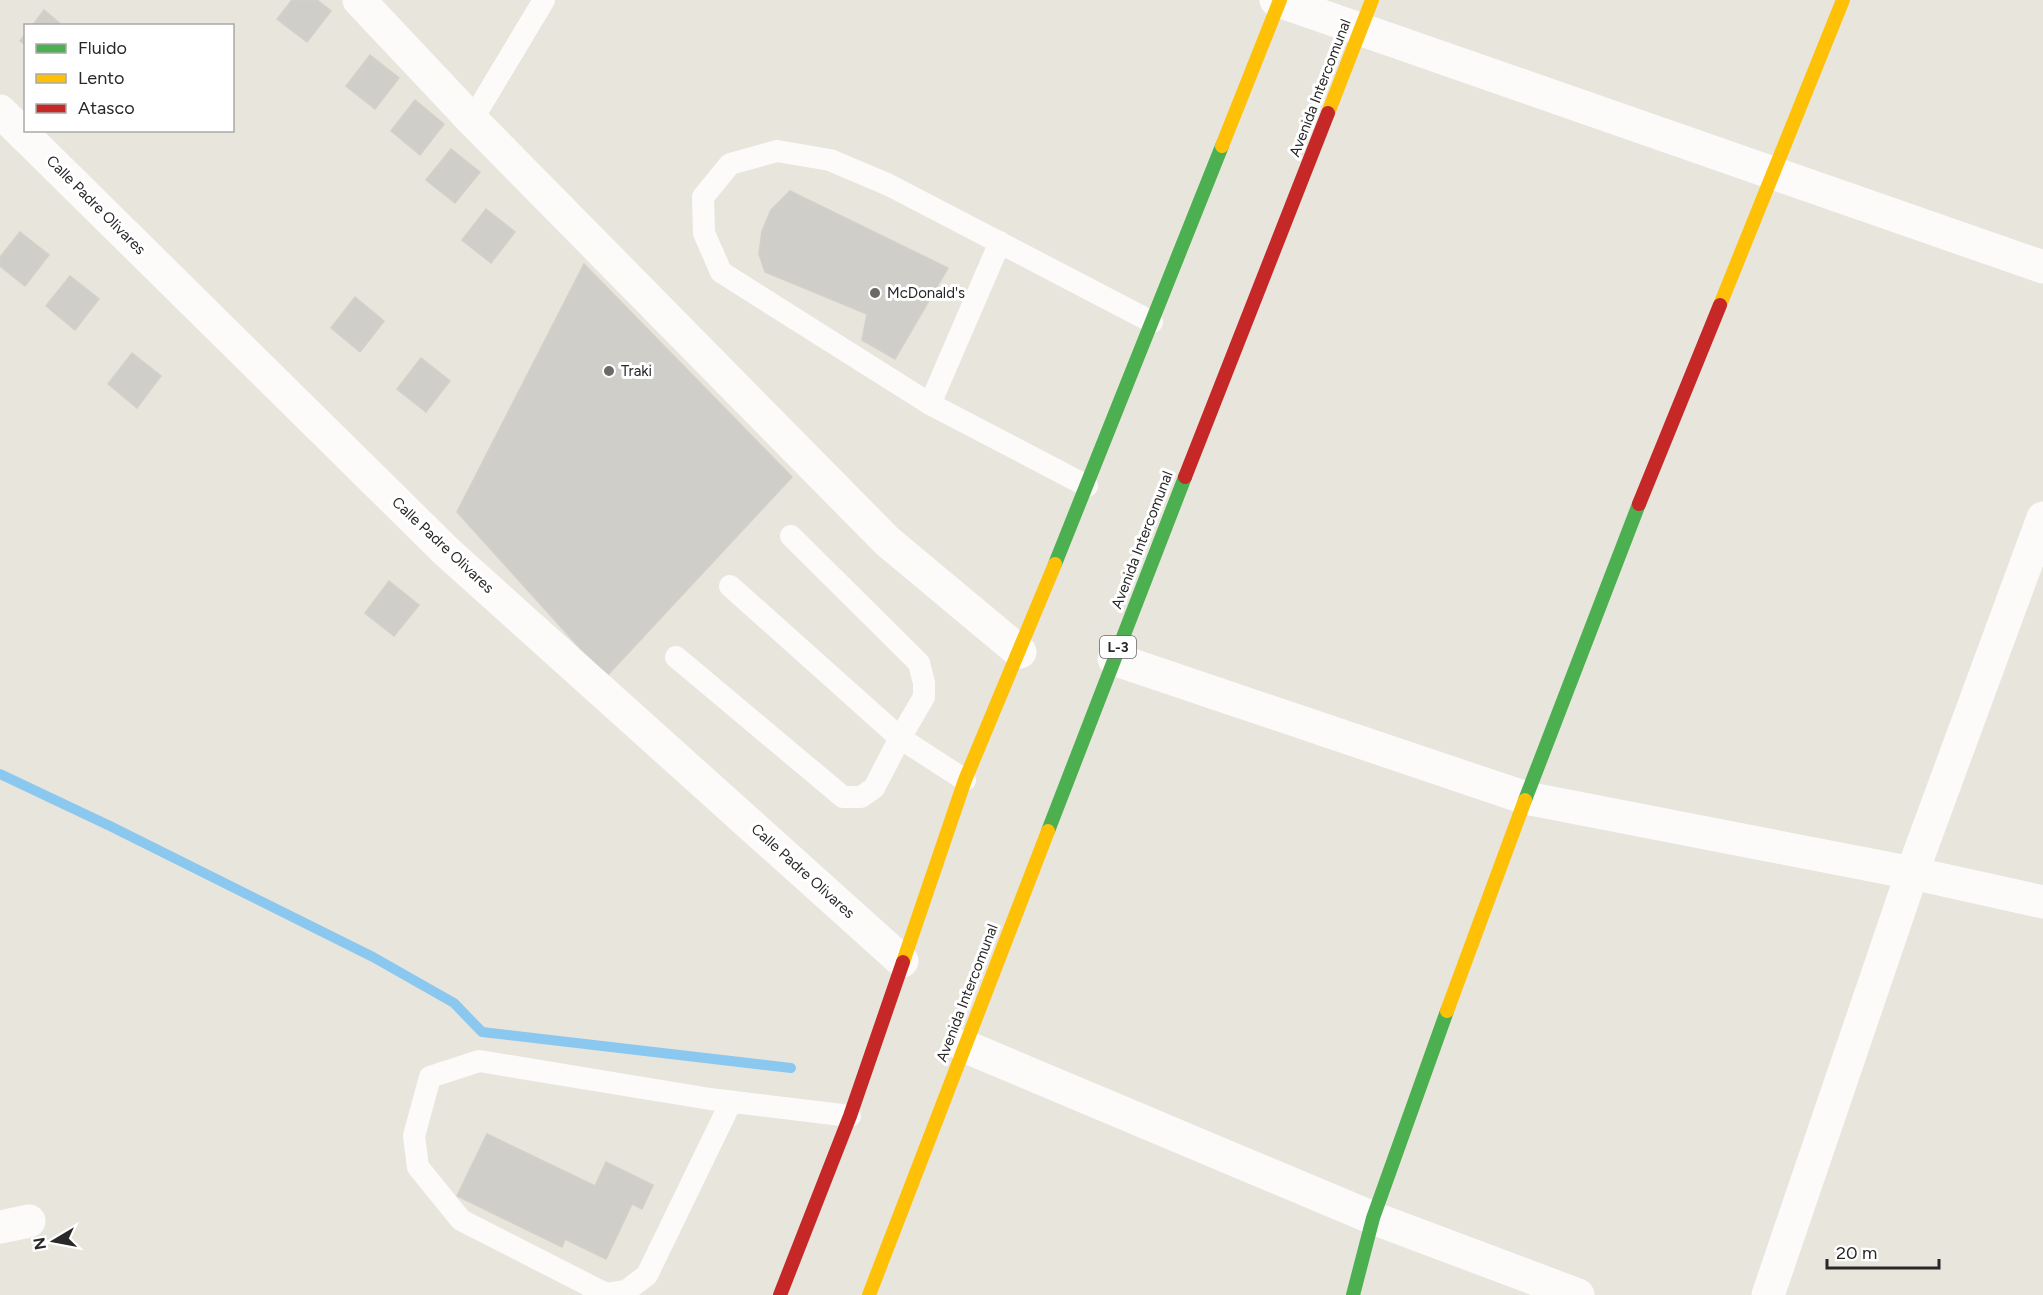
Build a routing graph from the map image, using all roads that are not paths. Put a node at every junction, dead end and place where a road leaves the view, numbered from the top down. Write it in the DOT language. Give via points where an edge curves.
graph roads {
  1 [pos="359,0"];
  2 [pos="544,0"];
  3 [pos="1279,0"];
  4 [pos="1843,0"];
  5 [pos="1366,15"];
  6 [pos="0,111"];
  7 [pos="472,120"];
  8 [pos="1772,173"];
  9 [pos="1000,242"];
  10 [pos="2043,267"];
  11 [pos="1152,322"];
  12 [pos="930,404"];
  13 [pos="1087,486"];
  14 [pos="2043,518"];
  15 [pos="791,536"];
  16 [pos="730,586"];
  17 [pos="1020,652"];
  18 [pos="676,657"];
  19 [pos="1113,659"];
  20 [pos="900,738"];
  21 [pos="965,780"];
  22 [pos="1526,798"];
  23 [pos="1912,873"];
  24 [pos="2043,902"];
  25 [pos="902,961"];
  26 [pos="964,1046"];
  27 [pos="731,1102"];
  28 [pos="850,1116"];
  29 [pos="1373,1218"];
  30 [pos="1541,1288"];
  31 [pos="780,1295"];
  32 [pos="869,1295"];
  33 [pos="1353,1295"];
  34 [pos="1578,1295"];
  35 [pos="1768,1295"];
  1 -- 7 [label="street"];
  2 -- 7 [label="lane"];
  3 -- 5 [label="street"];
  3 -- 11 [label="main road"];
  4 -- 8 [label="main road"];
  5 -- 8 [label="street"];
  5 -- 19 [label="main road, Avenida Intercomunal / L-3"];
  6 -- 25 [label="street, Calle Padre Olivares" via="447,552"];
  7 -- 17 [label="street" via="887,541"];
  8 -- 10 [label="street"];
  8 -- 22 [label="main road"];
  9 -- 11 [label="lane"];
  9 -- 12 [label="lane"];
  9 -- 12 [label="lane" via="889,185 830,160 777,151 730,164 703,197 704,233 721,272"];
  11 -- 13 [label="main road"];
  12 -- 13 [label="lane"];
  13 -- 17 [label="main road"];
  14 -- 23 [label="street"];
  15 -- 20 [label="lane" via="919,663 924,697"];
  16 -- 20 [label="lane"];
  17 -- 21 [label="main road"];
  18 -- 20 [label="lane" via="843,797 861,797 874,788"];
  19 -- 22 [label="street"];
  19 -- 26 [label="main road, Avenida Intercomunal / L-3"];
  20 -- 21 [label="lane"];
  21 -- 25 [label="main road"];
  22 -- 23 [label="street"];
  22 -- 29 [label="main road"];
  23 -- 24 [label="street"];
  23 -- 35 [label="street"];
  25 -- 28 [label="main road"];
  26 -- 29 [label="street"];
  26 -- 32 [label="main road, Avenida Intercomunal / L-3"];
  27 -- 27 [label="lane" via="479,1061 430,1077 414,1136 418,1167 460,1220 606,1294 626,1291 647,1275"];
  27 -- 28 [label="lane"];
  28 -- 31 [label="main road"];
  29 -- 30 [label="street"];
  29 -- 33 [label="main road"];
  30 -- 34 [label="street"];
}
